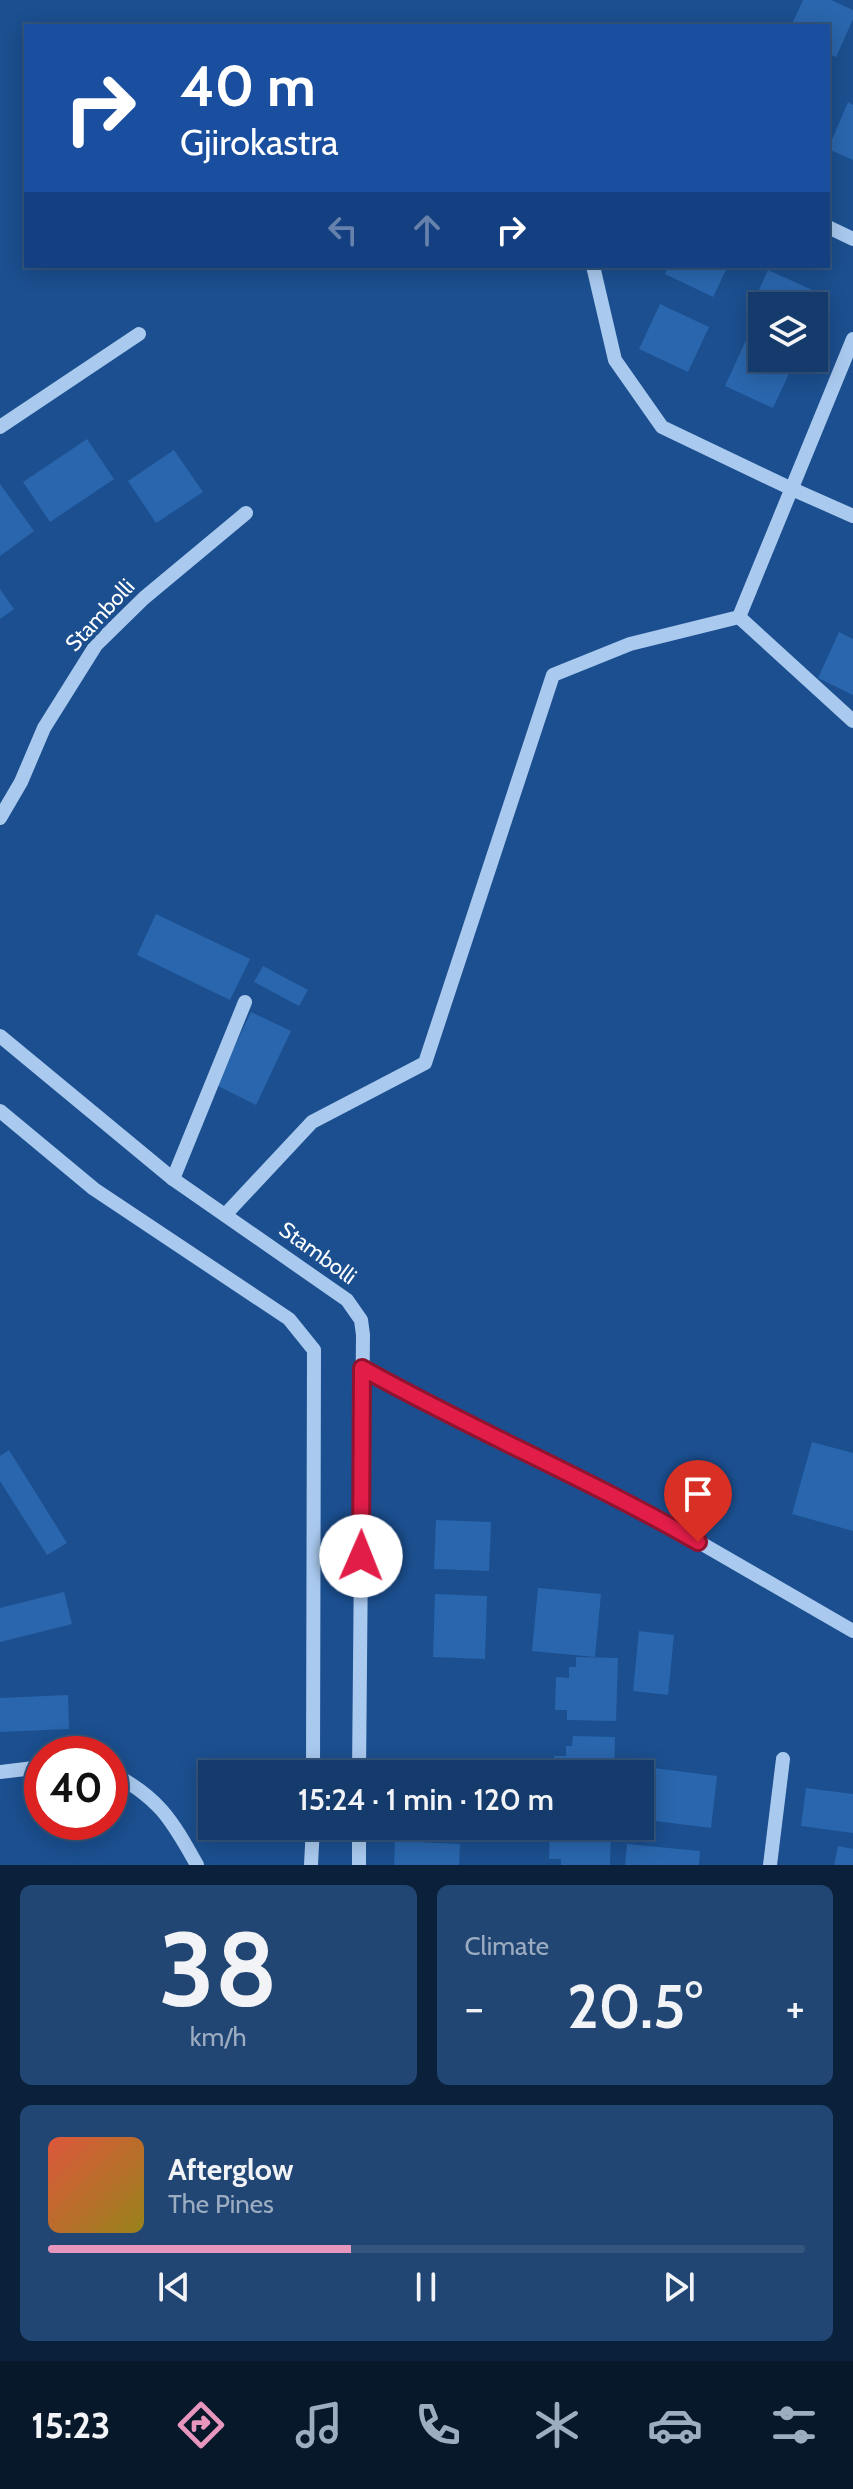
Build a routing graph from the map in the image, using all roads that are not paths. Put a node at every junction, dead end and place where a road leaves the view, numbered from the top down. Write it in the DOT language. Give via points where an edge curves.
graph roads {
  1 [pos="830,228"];
  2 [pos="853,239"];
  3 [pos="593,268"];
  4 [pos="139,334"];
  5 [pos="853,339"];
  6 [pos="0,427"];
  7 [pos="792,489"];
  8 [pos="246,513"];
  9 [pos="853,516"];
  10 [pos="739,617"];
  11 [pos="853,721"];
  12 [pos="0,818"];
  13 [pos="245,1002"];
  14 [pos="0,1036"];
  15 [pos="0,1111"];
  16 [pos="173,1179"];
  17 [pos="225,1215"];
  18 [pos="362,1368"];
  19 [pos="853,1631"];
  20 [pos="783,1759"];
  21 [pos="313,1760"];
  22 [pos="359,1760"];
  23 [pos="24,1769"];
  24 [pos="0,1772"];
  25 [pos="128,1782"];
  26 [pos="312,1840"];
  27 [pos="359,1840"];
  28 [pos="197,1865"];
  29 [pos="311,1865"];
  30 [pos="359,1865"];
  31 [pos="770,1865"];
  1 -- 2 [label="street"];
  3 -- 7 [label="street" via="615,360 662,427"];
  4 -- 6 [label="street"];
  5 -- 7 [label="street"];
  7 -- 9 [label="street"];
  7 -- 10 [label="street"];
  8 -- 12 [label="street, Stambolli" via="96,645 44,728"];
  10 -- 11 [label="street"];
  10 -- 17 [label="street" via="630,644 553,675 425,1063 312,1122"];
  13 -- 16 [label="street"];
  14 -- 16 [label="street, Stambolli"];
  15 -- 21 [label="street" via="94,1189 289,1319 314,1350"];
  16 -- 17 [label="street, Stambolli"];
  17 -- 18 [label="street, Stambolli" via="357,1311"];
  18 -- 19 [label="street" via="647,1512"];
  18 -- 22 [label="street, Stambolli"];
  20 -- 31 [label="street"];
  23 -- 24 [label="street"];
  25 -- 28 [label="street" via="157,1803"];
  26 -- 29 [label="street"];
  27 -- 30 [label="street"];
}
